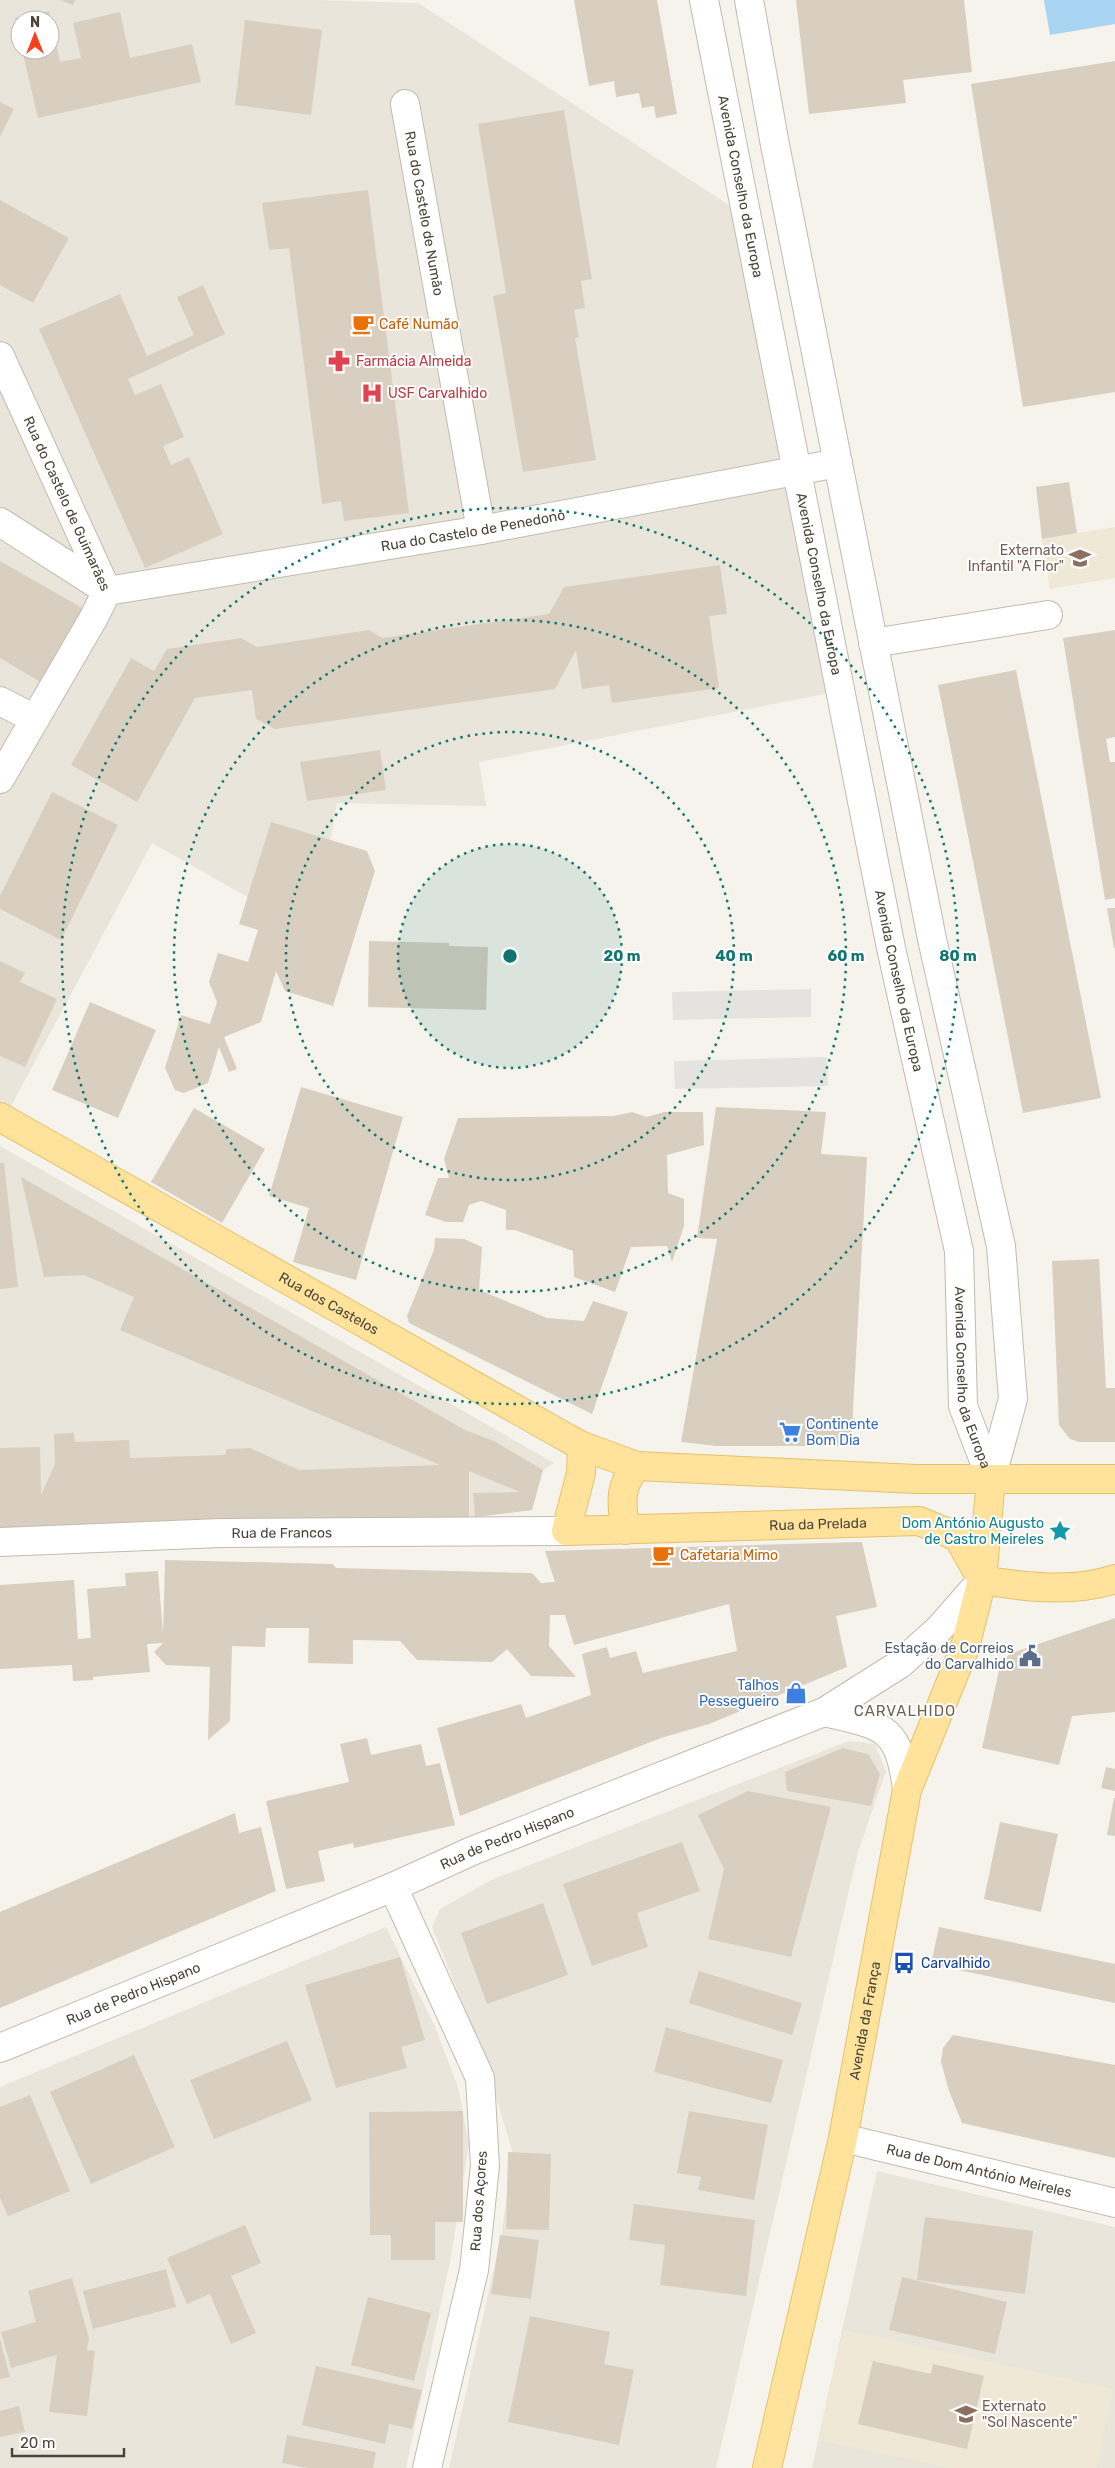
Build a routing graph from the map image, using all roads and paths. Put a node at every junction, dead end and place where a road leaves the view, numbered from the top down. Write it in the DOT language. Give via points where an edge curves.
graph roads {
  1 [pos="704,0"];
  2 [pos="749,0"];
  3 [pos="405,104"];
  4 [pos="0,356"];
  5 [pos="838,463"];
  6 [pos="797,472"];
  7 [pos="0,522"];
  8 [pos="482,530"];
  9 [pos="107,591"];
  10 [pos="1048,615"];
  11 [pos="873,643"];
  12 [pos="0,701"];
  13 [pos="35,719"];
  14 [pos="0,779"];
  15 [pos="0,1117"];
  16 [pos="582,1446"];
  17 [pos="638,1466"];
  18 [pos="1115,1479"];
  19 [pos="991,1480"];
  20 [pos="625,1530"];
  21 [pos="566,1531"];
  22 [pos="0,1542"];
  23 [pos="1115,1579"];
  24 [pos="982,1580"];
  25 [pos="824,1712"];
  26 [pos="907,1790"];
  27 [pos="393,1887"];
  28 [pos="0,2048"];
  29 [pos="843,2138"];
  30 [pos="1115,2203"];
  31 [pos="427,2468"];
  32 [pos="767,2468"];
  1 -- 6 [label="street, Avenida Conselho da Europa"];
  2 -- 5 [label="street, Avenida Conselho da Europa"];
  3 -- 8 [label="street, Rua do Castelo de Numão"];
  4 -- 9 [label="street, Rua do Castelo de Guimarães"];
  5 -- 6 [label="street, Rua do Castelo de Penedono"];
  5 -- 11 [label="street, Avenida Conselho da Europa"];
  6 -- 8 [label="street, Rua do Castelo de Penedono"];
  6 -- 19 [label="street, Avenida Conselho da Europa" via="891,948 960,1251 963,1406"];
  7 -- 9 [label="street"];
  8 -- 9 [label="street, Rua do Castelo de Penedono"];
  9 -- 13 [label="street, Rua do Castelo de Guimarães"];
  10 -- 11 [label="street"];
  11 -- 19 [label="street, Avenida Conselho da Europa" via="932,939 1001,1246 1013,1399"];
  12 -- 13 [label="street"];
  13 -- 14 [label="street, Rua do Castelo de Guimarães"];
  15 -- 16 [label="main road, Rua dos Castelos"];
  16 -- 17 [label="main road"];
  16 -- 21 [label="main road" via="581,1473"];
  17 -- 19 [label="main road"];
  17 -- 20 [label="main road" via="627,1478 623,1491"];
  18 -- 19 [label="main road"];
  19 -- 24 [label="main road"];
  20 -- 21 [label="main road, Rua da Prelada"];
  20 -- 24 [label="main road, Rua da Prelada" via="919,1521 958,1537"];
  21 -- 22 [label="street, Rua de Francos" via="221,1533"];
  23 -- 24 [label="main road" via="1097,1585 1028,1587"];
  24 -- 25 [label="street, Rua de Pedro Hispano" via="939,1629 900,1664"];
  24 -- 26 [label="main road, Avenida da França" via="965,1647"];
  25 -- 26 [label="street" via="884,1731 896,1743 904,1760"];
  25 -- 27 [label="street, Rua de Pedro Hispano" via="472,1851"];
  26 -- 29 [label="main road, Avenida da França"];
  27 -- 28 [label="street, Rua de Pedro Hispano"];
  27 -- 31 [label="street, Rua dos Açores" via="480,2078 485,2166 474,2270"];
  29 -- 30 [label="street, Rua de Dom António Meireles"];
  29 -- 32 [label="main road, Avenida da França"];
}
